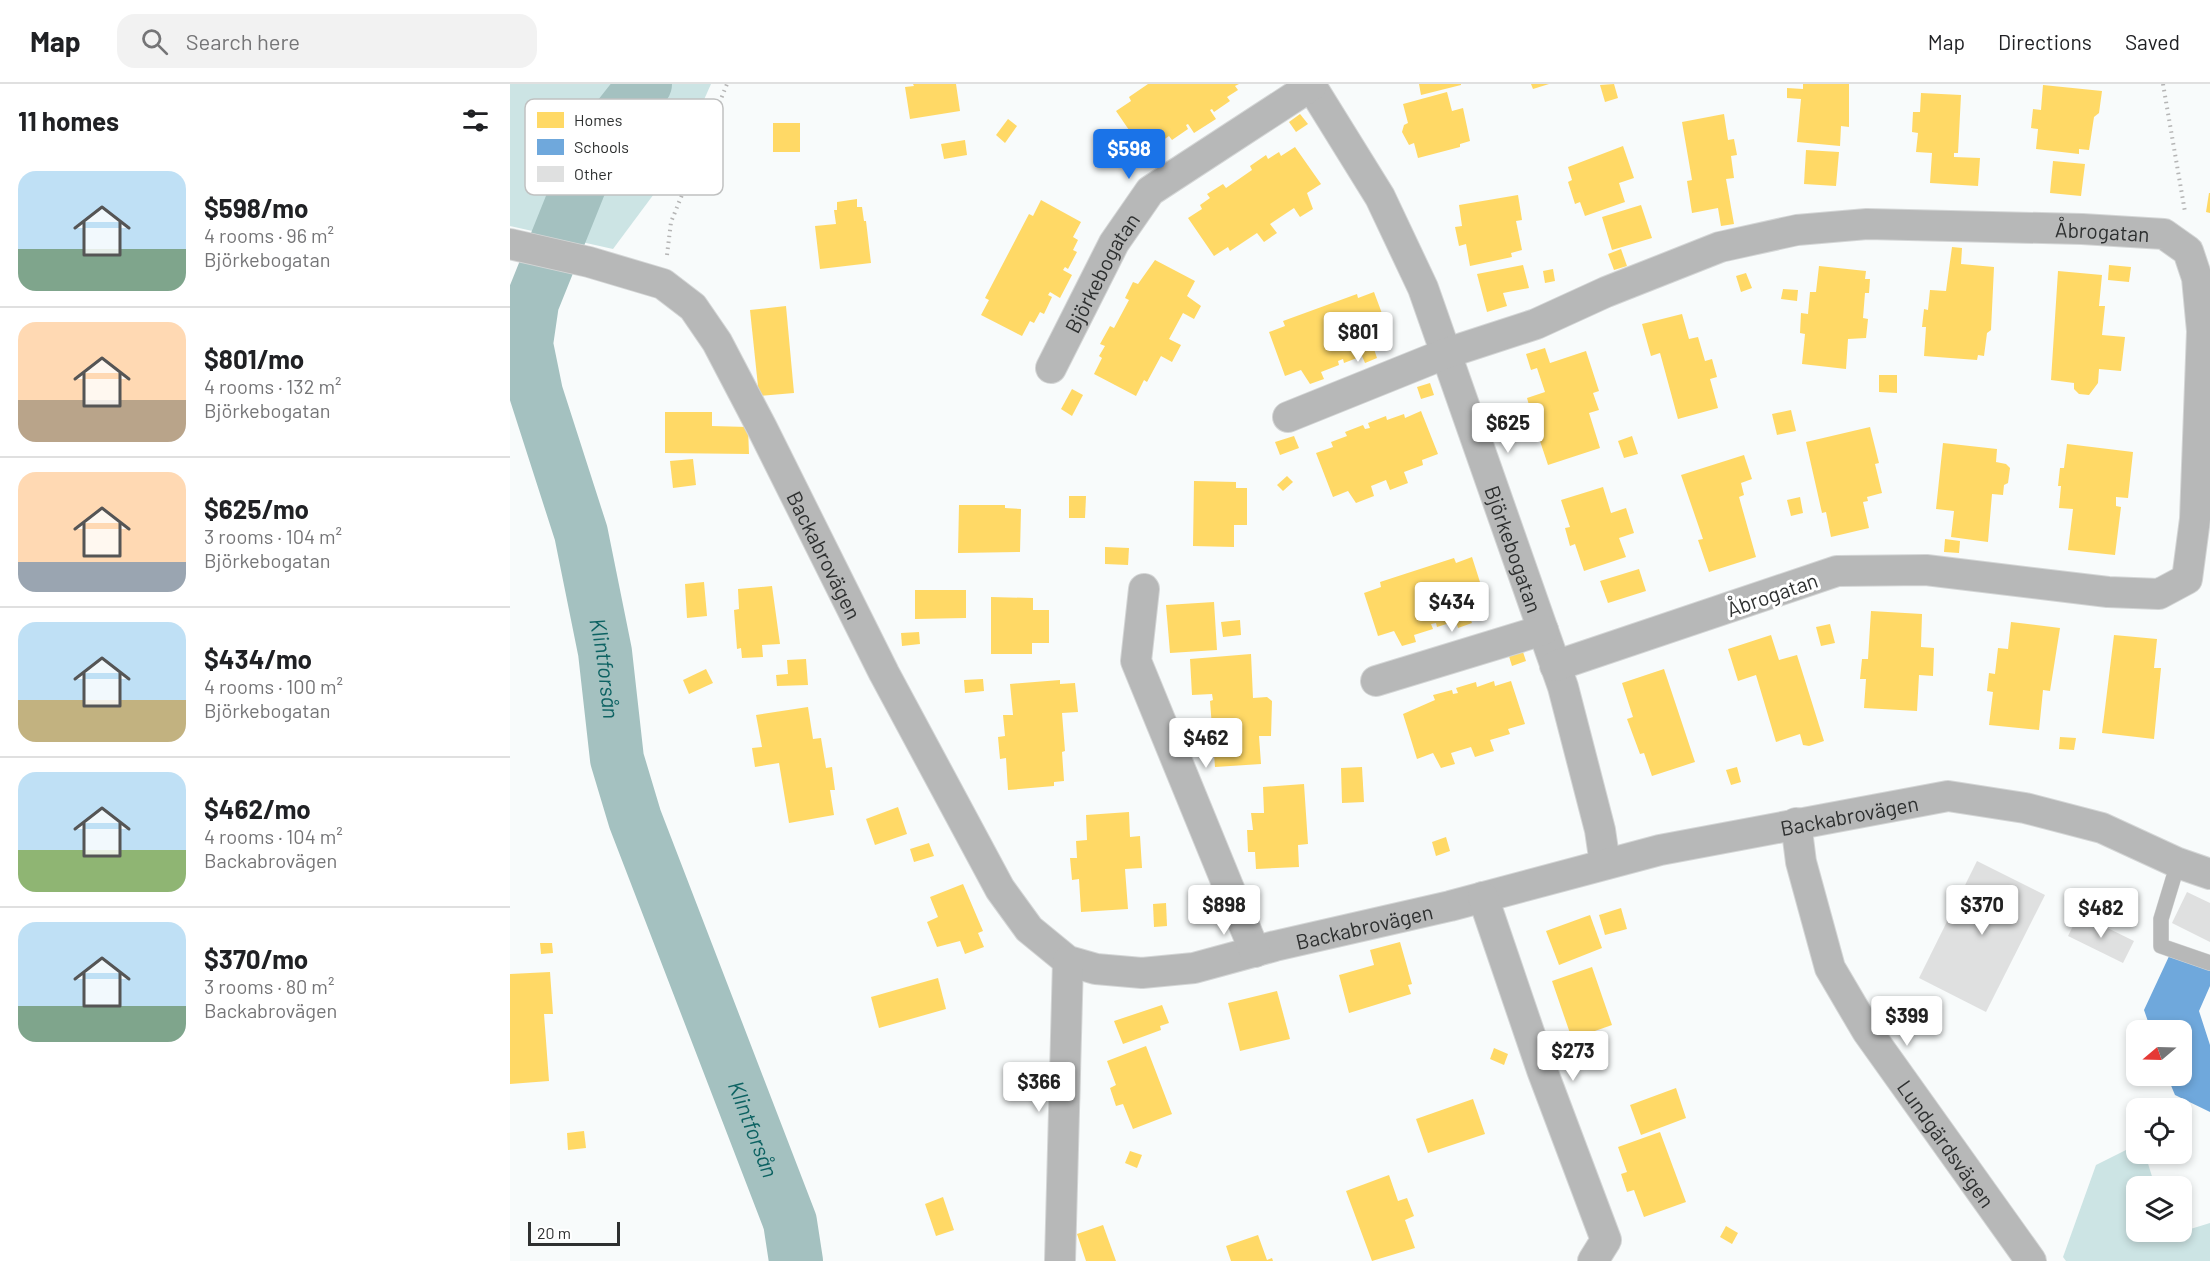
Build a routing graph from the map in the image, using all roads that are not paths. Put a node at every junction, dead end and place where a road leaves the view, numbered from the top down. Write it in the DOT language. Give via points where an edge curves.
graph roads {
  1 [pos="1318,88"];
  2 [pos="510,244"];
  3 [pos="1447,353"];
  4 [pos="1051,368"];
  5 [pos="1288,417"];
  6 [pos="1144,589"];
  7 [pos="1543,630"];
  8 [pos="1556,666"];
  9 [pos="1376,681"];
  10 [pos="1796,823"];
  11 [pos="2178,863"];
  12 [pos="1605,864"];
  13 [pos="2210,874"];
  14 [pos="1483,897"];
  15 [pos="1255,952"];
  16 [pos="1068,961"];
  17 [pos="2210,963"];
  18 [pos="1060,1261"];
  19 [pos="1593,1261"];
  20 [pos="2031,1261"];
  1 -- 3 [label="street, Björkebogatan" via="1380,196 1423,288"];
  1 -- 4 [label="street, Björkebogatan" via="1150,191 1114,243"];
  2 -- 16 [label="street, Backabrovägen" via="663,284 693,307 717,342 884,673 1000,890 1029,929"];
  3 -- 5 [label="street, Åbrogatan"];
  3 -- 7 [label="street, Björkebogatan"];
  3 -- 8 [label="street, Åbrogatan" via="1536,324 1720,247 1797,230 1867,224 2082,229 2164,234 2188,251 2197,278 2202,331 2195,519 2187,579 2158,594 2108,592 1926,570 1837,571"];
  6 -- 15 [label="street" via="1136,662"];
  7 -- 8 [label="street, Björkebogatan"];
  7 -- 9 [label="street"];
  8 -- 12 [label="street, Björkebogatan" via="1597,819"];
  10 -- 11 [label="street, Backabrovägen" via="1948,795 2025,808 2102,828"];
  10 -- 12 [label="street, Backabrovägen"];
  10 -- 20 [label="street, Lundgärdsvägen" via="1802,862 1830,968 1867,1031"];
  11 -- 13 [label="street, Backabrovägen"];
  11 -- 17 [label="lane" via="2161,919 2161,946"];
  12 -- 14 [label="street, Backabrovägen"];
  14 -- 15 [label="street, Backabrovägen"];
  14 -- 19 [label="street" via="1606,1240"];
  15 -- 16 [label="street, Backabrovägen" via="1194,969 1143,973 1096,969"];
  16 -- 18 [label="street"];
}
